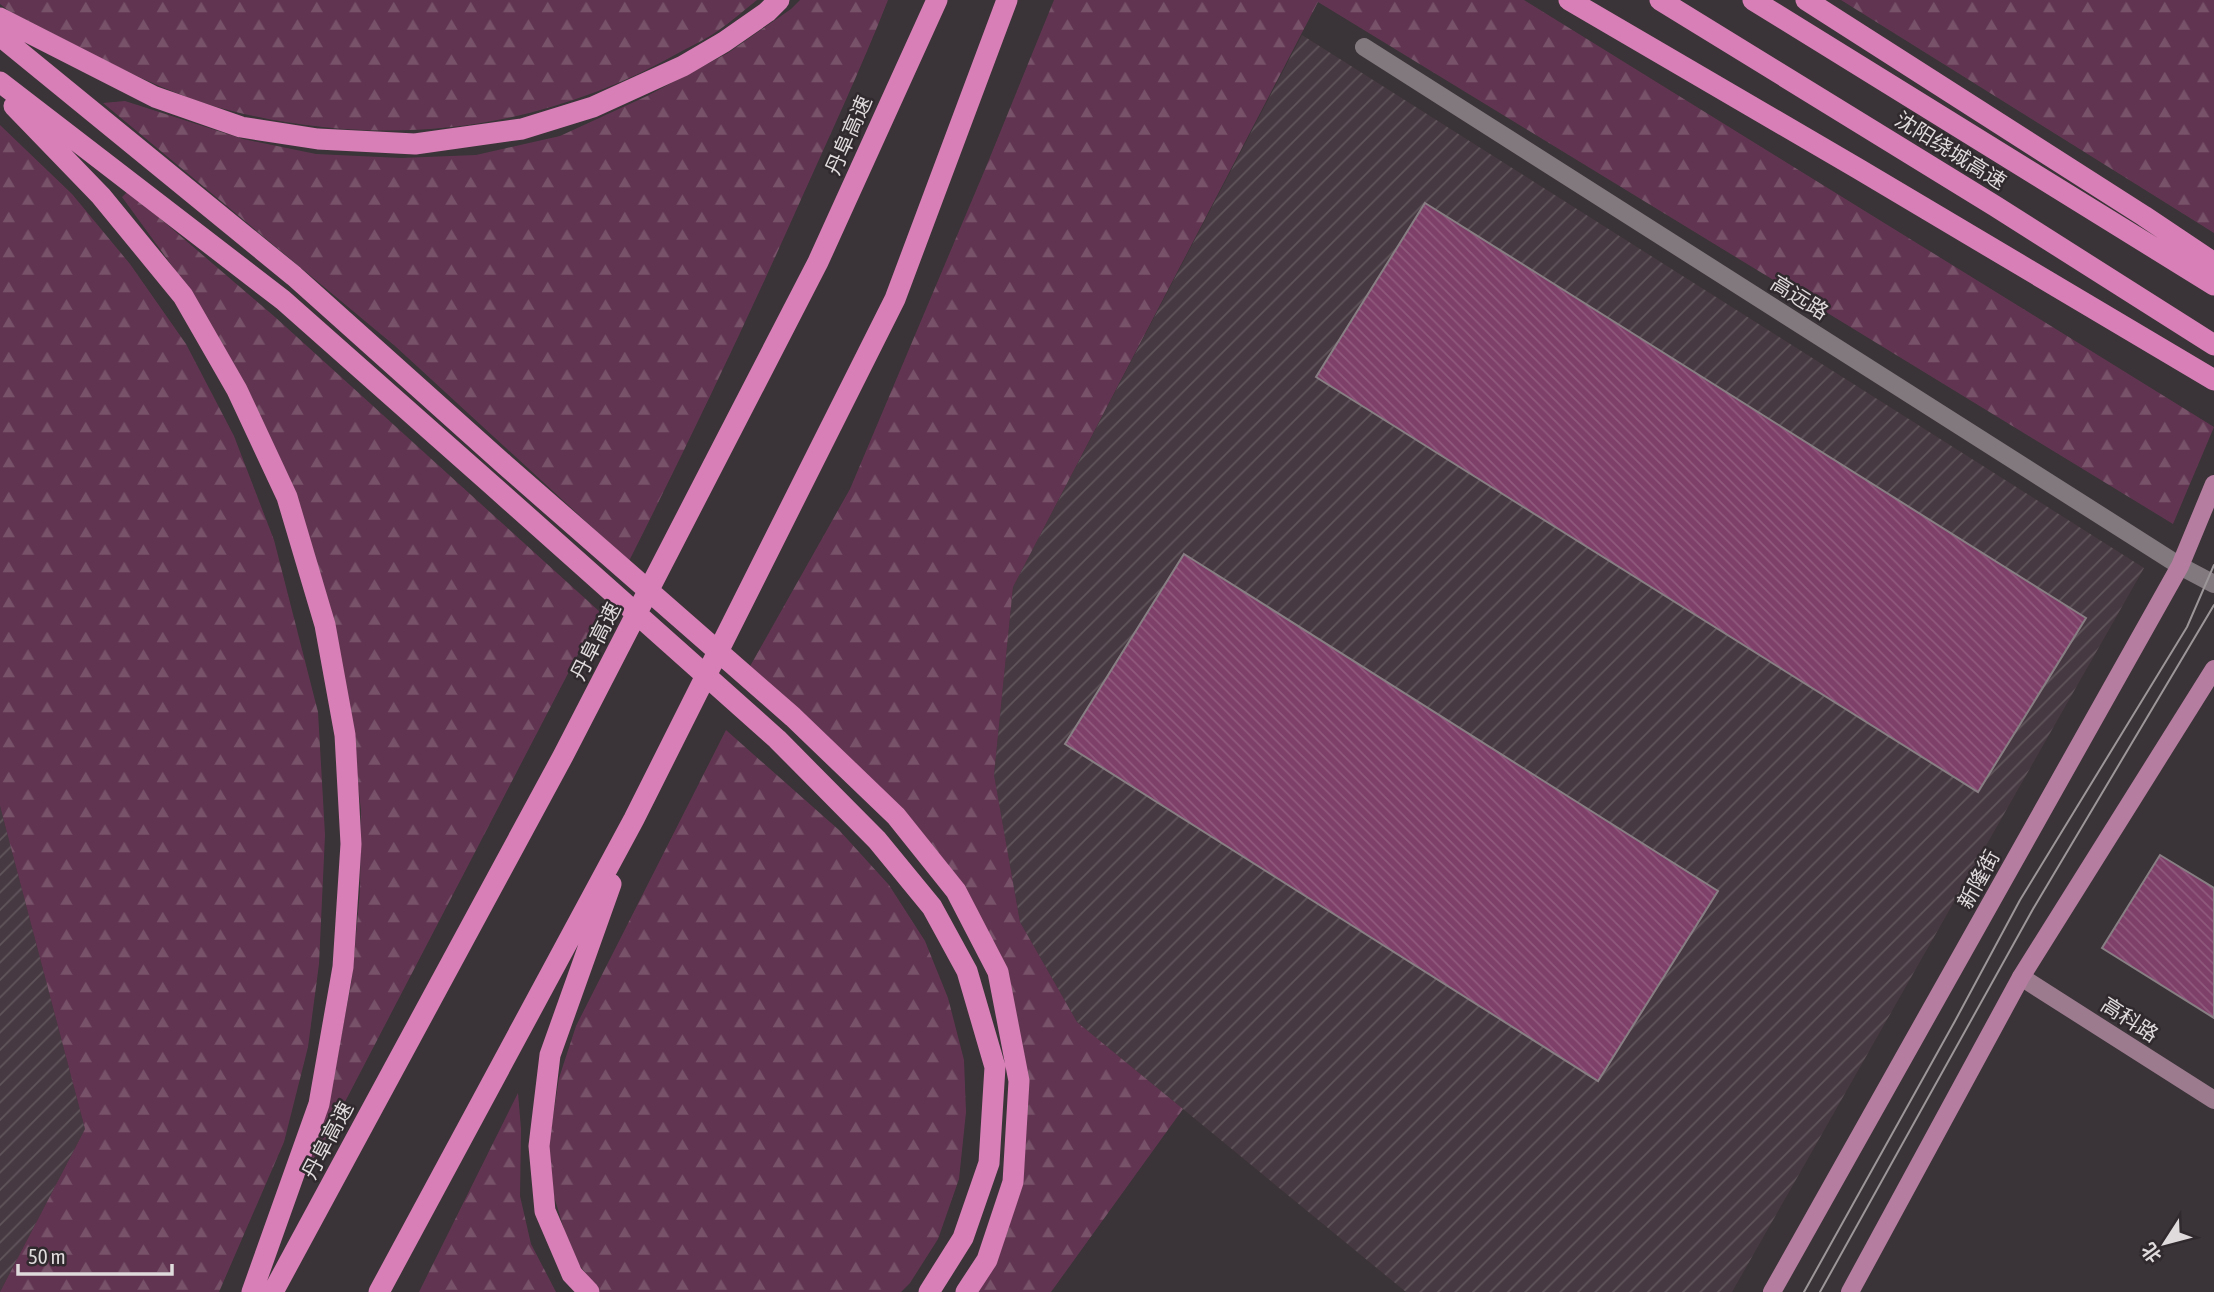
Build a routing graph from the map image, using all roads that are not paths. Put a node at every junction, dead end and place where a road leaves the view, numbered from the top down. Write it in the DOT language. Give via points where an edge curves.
graph roads {
  1 [pos="779,0"];
  2 [pos="937,0"];
  3 [pos="1007,0"];
  4 [pos="1569,0"];
  5 [pos="1660,0"];
  6 [pos="1753,0"];
  7 [pos="1805,0"];
  8 [pos="0,19"];
  9 [pos="0,36"];
  10 [pos="1364,47"];
  11 [pos="0,82"];
  12 [pos="0,93"];
  13 [pos="2214,264"];
  14 [pos="2214,285"];
  15 [pos="2214,345"];
  16 [pos="2214,380"];
  17 [pos="2214,484"];
  18 [pos="2180,566"];
  19 [pos="2214,584"];
  20 [pos="2214,669"];
  21 [pos="635,819"];
  22 [pos="2021,977"];
  23 [pos="2214,1100"];
  24 [pos="252,1292"];
  25 [pos="272,1292"];
  26 [pos="379,1292"];
  27 [pos="589,1292"];
  28 [pos="929,1292"];
  29 [pos="966,1292"];
  30 [pos="1772,1292"];
  31 [pos="1850,1292"];
  1 -- 8 [label="highway" via="683,66 593,107 522,130 415,144 318,139 241,127 155,97"];
  2 -- 25 [label="highway, 丹阜高速" via="811,274 556,768"];
  3 -- 21 [label="highway" via="895,299"];
  4 -- 16 [label="highway"];
  5 -- 15 [label="highway, 沈阳绕城高速"];
  6 -- 14 [label="highway"];
  7 -- 13 [label="highway"];
  9 -- 29 [label="highway" via="294,276 793,717 896,816 956,891 998,972 1019,1082 1013,1182 987,1259"];
  10 -- 18 [label="street, 高远路"];
  11 -- 28 [label="highway" via="283,300 492,485 777,739 877,841 932,907 967,971 995,1067 989,1163 963,1238"];
  12 -- 24 [label="highway" via="101,197 183,296 237,390 287,497 325,625 345,735 351,844 343,967 319,1104"];
  17 -- 18 [label="main road, 新隆街"];
  18 -- 19 [label="street, 高远路"];
  18 -- 30 [label="main road, 新隆街"];
  20 -- 22 [label="main road"];
  21 -- 26 [label="highway"];
  21 -- 27 [label="highway" via="550,1055 539,1146 545,1211 572,1275"];
  22 -- 23 [label="street, 高科路"];
  22 -- 31 [label="main road"];
}
